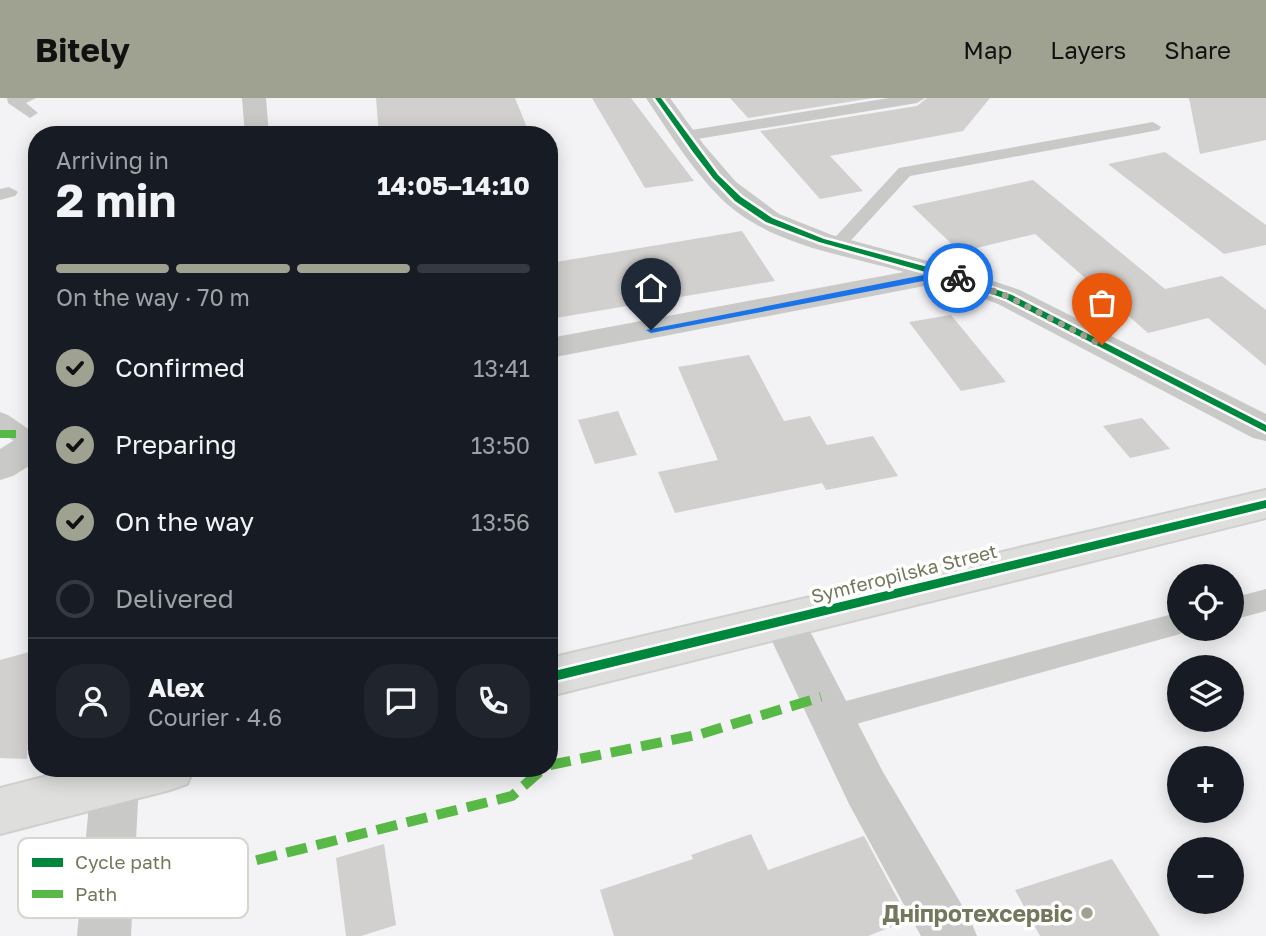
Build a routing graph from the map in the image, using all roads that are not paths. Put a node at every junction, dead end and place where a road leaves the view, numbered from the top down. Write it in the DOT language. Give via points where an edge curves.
graph roads {
  1 [pos="254,98"];
  2 [pos="658,98"];
  3 [pos="917,98"];
  4 [pos="256,126"];
  5 [pos="1153,127"];
  6 [pos="685,136"];
  7 [pos="836,245"];
  8 [pos="944,274"];
  9 [pos="558,346"];
  10 [pos="0,420"];
  11 [pos="1266,429"];
  12 [pos="28,439"];
  13 [pos="28,449"];
  14 [pos="0,467"];
  15 [pos="1266,504"];
  16 [pos="1266,600"];
  17 [pos="1244,606"];
  18 [pos="783,620"];
  19 [pos="1167,627"];
  20 [pos="558,675"];
  21 [pos="831,718"];
  22 [pos="135,777"];
  23 [pos="115,782"];
  24 [pos="0,811"];
  25 [pos="111,838"];
  26 [pos="105,918"];
  27 [pos="104,936"];
  28 [pos="950,936"];
  1 -- 4 [label="street"];
  2 -- 6 [label="street"];
  3 -- 6 [label="lane"];
  5 -- 7 [label="lane" via="905,172"];
  6 -- 7 [label="street" via="725,185 754,211"];
  7 -- 8 [label="street"];
  8 -- 9 [label="street"];
  8 -- 11 [label="street" via="1009,297"];
  10 -- 12 [label="lane"];
  13 -- 14 [label="street"];
  15 -- 18 [label="street, Symferopilska Street"];
  16 -- 17 [label="lane"];
  18 -- 20 [label="street, Symferopilska Street"];
  18 -- 21 [label="street"];
  19 -- 21 [label="lane"];
  21 -- 28 [label="street"];
  22 -- 23 [label="street"];
  23 -- 24 [label="street"];
  23 -- 25 [label="street"];
  26 -- 27 [label="street"];
}
